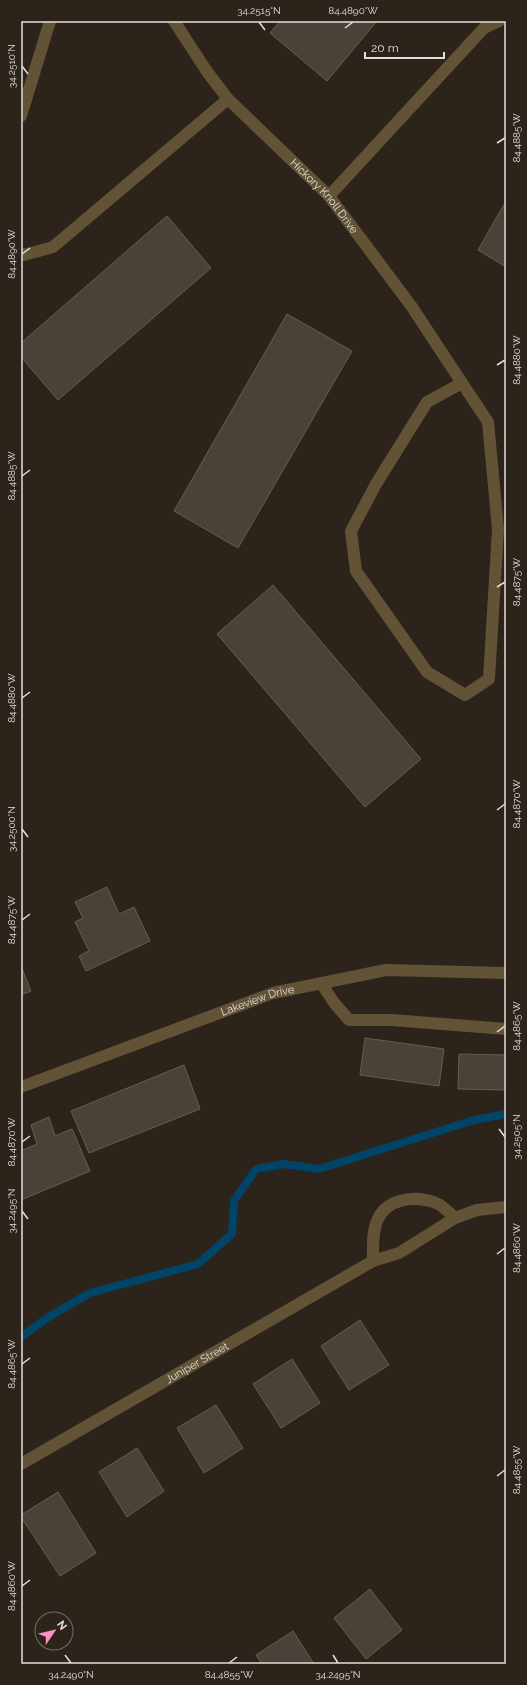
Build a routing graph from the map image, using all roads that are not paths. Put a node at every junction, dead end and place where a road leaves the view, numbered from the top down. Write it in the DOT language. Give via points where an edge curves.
graph roads {
  1 [pos="50,21"];
  2 [pos="174,21"];
  3 [pos="499,21"];
  4 [pos="228,99"];
  5 [pos="21,116"];
  6 [pos="329,196"];
  7 [pos="21,252"];
  8 [pos="462,383"];
  9 [pos="506,972"];
  10 [pos="321,983"];
  11 [pos="506,1029"];
  12 [pos="21,1087"];
  13 [pos="506,1206"];
  14 [pos="456,1218"];
  15 [pos="373,1261"];
  16 [pos="21,1464"];
  1 -- 5 [label="street"];
  2 -- 4 [label="street, Hickory Knoll Drive"];
  3 -- 6 [label="street" via="484,28"];
  4 -- 6 [label="street, Hickory Knoll Drive"];
  4 -- 7 [label="street" via="53,248 24,255"];
  6 -- 8 [label="street, Hickory Knoll Drive" via="412,307"];
  8 -- 8 [label="street, Hickory Knoll Drive" via="488,422 498,529 489,679 465,695 427,672 356,571 351,531 376,484 427,402"];
  9 -- 10 [label="street, Lakeview Drive" via="386,970"];
  10 -- 11 [label="street" via="349,1020 392,1020"];
  10 -- 12 [label="street, Lakeview Drive" via="273,993"];
  13 -- 14 [label="street, Juniper Street" via="477,1210"];
  14 -- 15 [label="street, Juniper Street" via="399,1253"];
  14 -- 15 [label="street" via="435,1203 408,1200 393,1203 377,1221"];
  15 -- 16 [label="street, Juniper Street"];
}
